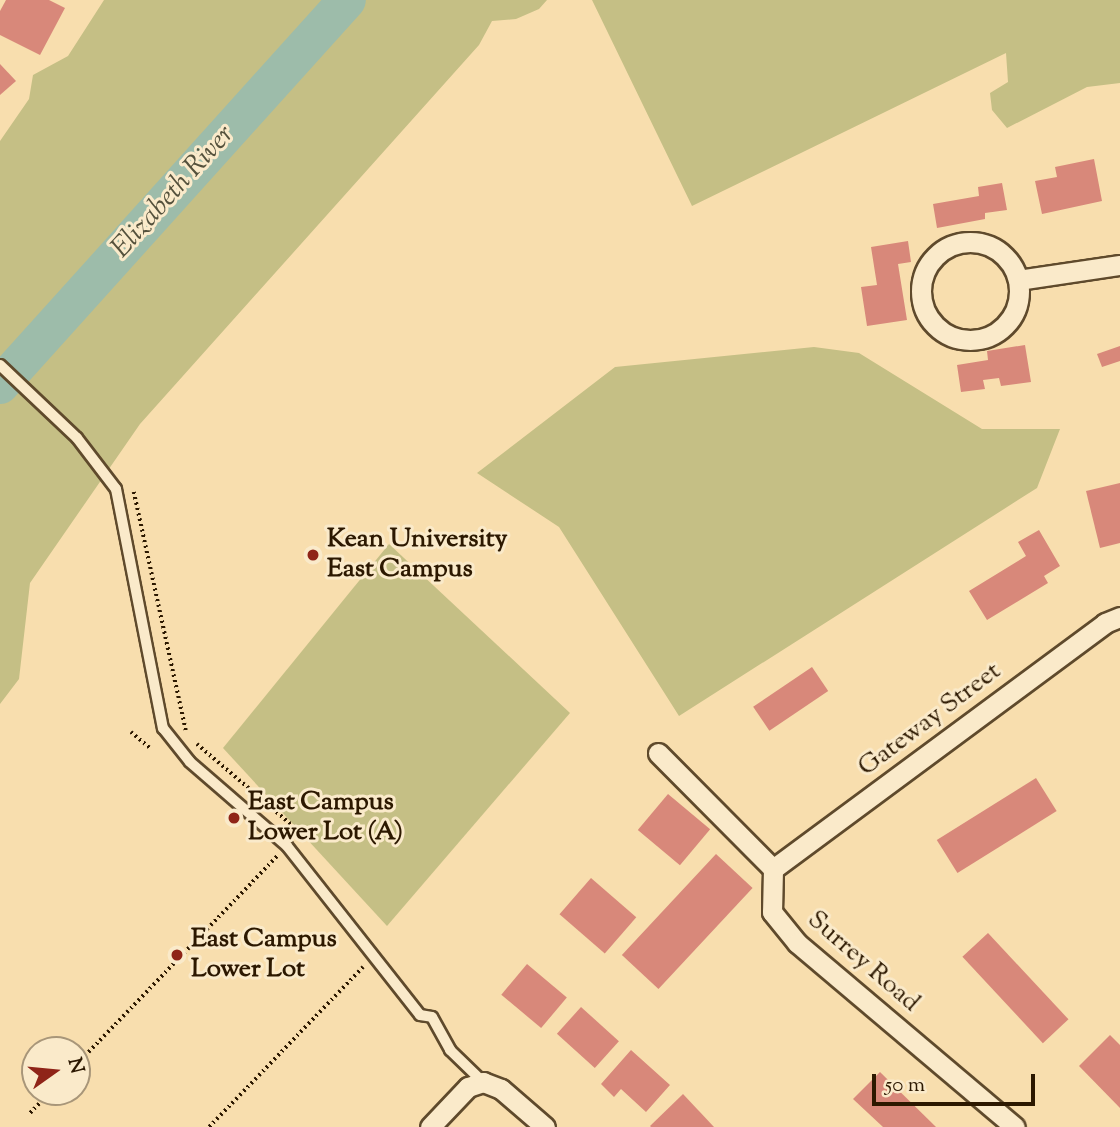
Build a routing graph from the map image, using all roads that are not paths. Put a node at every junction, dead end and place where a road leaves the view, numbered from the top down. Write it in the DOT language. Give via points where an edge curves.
graph roads {
  1 [pos="1120,265"];
  2 [pos="1018,280"];
  3 [pos="0,365"];
  4 [pos="1120,617"];
  5 [pos="658,753"];
  6 [pos="773,869"];
  7 [pos="483,1082"];
  8 [pos="430,1127"];
  9 [pos="545,1127"];
  10 [pos="1015,1127"];
  1 -- 2 [label="street"];
  2 -- 2 [label="street" via="1001,252 973,241 957,242 931,259 920,288 922,303 939,329 967,340 983,339 1008,322 1016,308"];
  3 -- 7 [label="lane" via="77,438 116,489 163,729 190,762 287,846 420,1015 432,1017 450,1050"];
  4 -- 6 [label="street, Gateway Street" via="1105,622"];
  5 -- 6 [label="street"];
  6 -- 10 [label="street, Surrey Road" via="772,912 797,943"];
  7 -- 8 [label="street" via="468,1087"];
  7 -- 9 [label="street" via="501,1089"];
}
